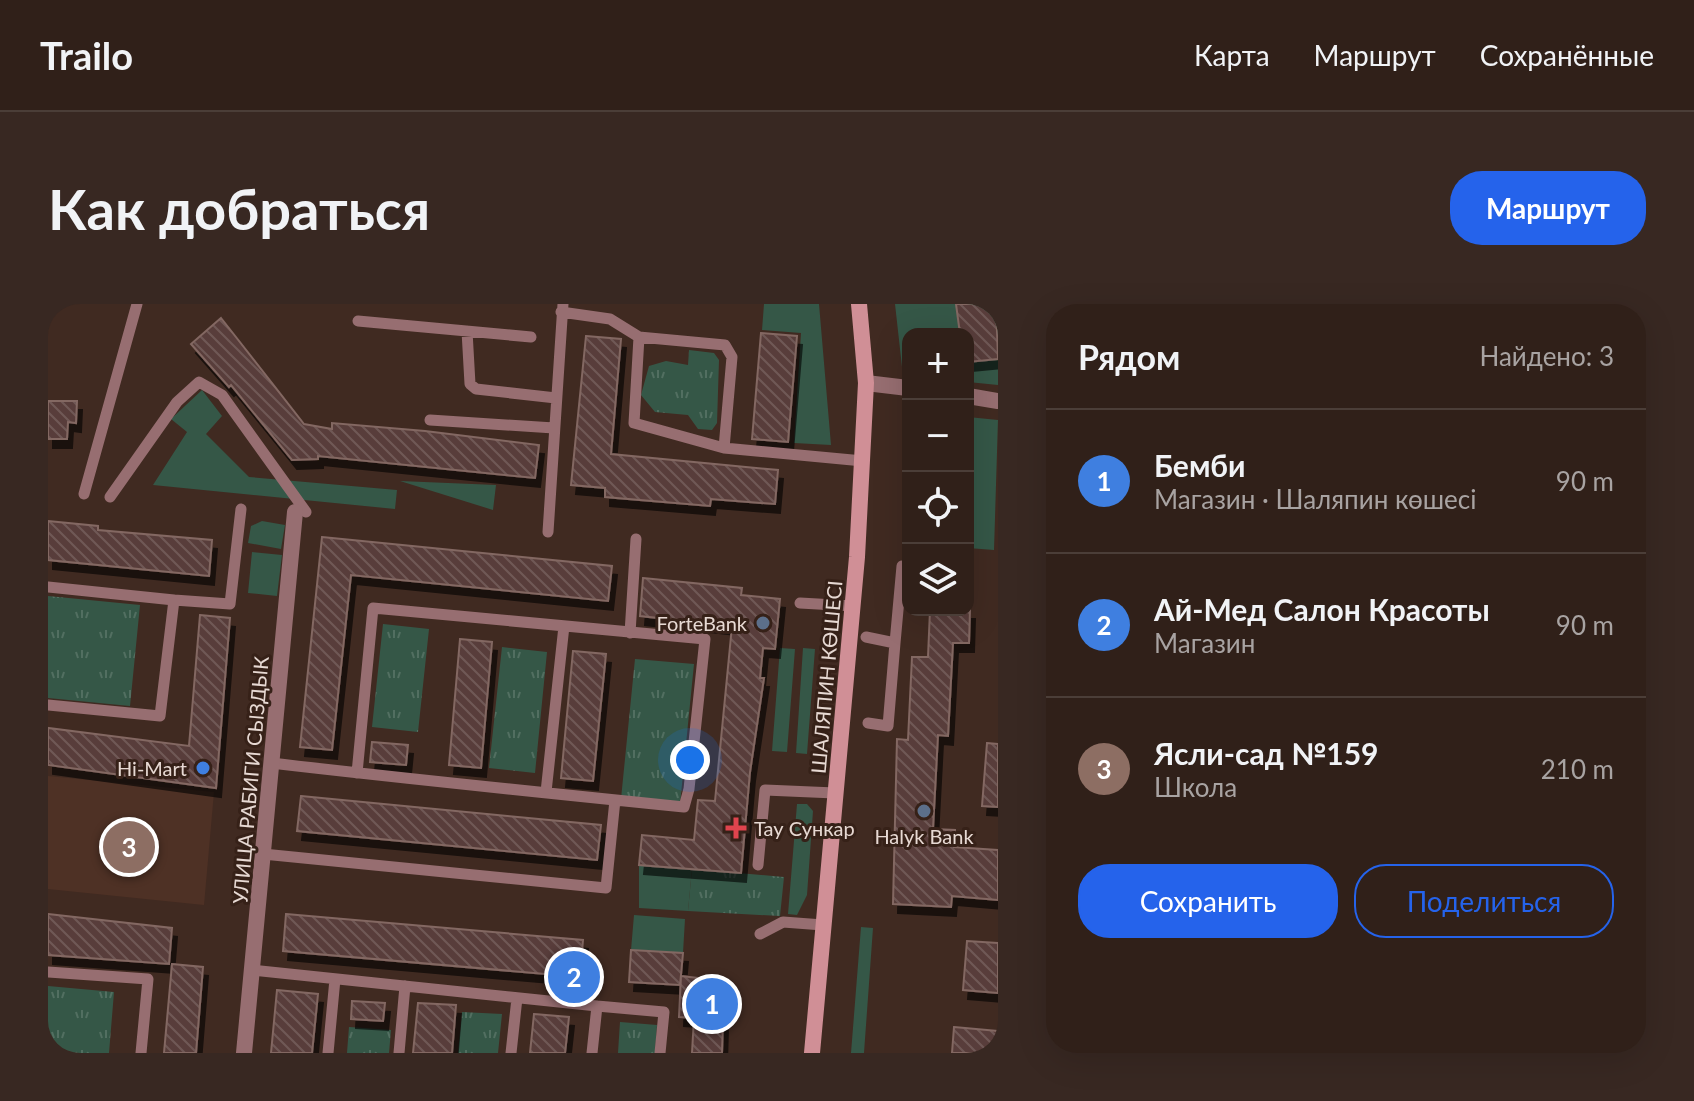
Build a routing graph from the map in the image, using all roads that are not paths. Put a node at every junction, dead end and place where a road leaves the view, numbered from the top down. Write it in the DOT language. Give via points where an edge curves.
graph roads {
  1 [pos="137,304"];
  2 [pos="859,304"];
  3 [pos="562,308"];
  4 [pos="358,321"];
  5 [pos="467,331"];
  6 [pos="531,337"];
  7 [pos="639,337"];
  8 [pos="866,383"];
  9 [pos="902,387"];
  10 [pos="974,397"];
  11 [pos="556,398"];
  12 [pos="998,401"];
  13 [pos="430,420"];
  14 [pos="554,428"];
  15 [pos="724,448"];
  16 [pos="863,461"];
  17 [pos="84,494"];
  18 [pos="110,497"];
  19 [pos="241,509"];
  20 [pos="301,512"];
  21 [pos="548,532"];
  22 [pos="636,539"];
  23 [pos="902,566"];
  24 [pos="48,587"];
  25 [pos="174,600"];
  26 [pos="800,603"];
  27 [pos="853,606"];
  28 [pos="564,626"];
  29 [pos="630,633"];
  30 [pos="866,637"];
  31 [pos="895,643"];
  32 [pos="48,705"];
  33 [pos="868,723"];
  34 [pos="271,763"];
  35 [pos="357,773"];
  36 [pos="546,792"];
  37 [pos="835,793"];
  38 [pos="615,800"];
  39 [pos="263,854"];
  40 [pos="758,865"];
  41 [pos="823,925"];
  42 [pos="760,934"];
  43 [pos="252,970"];
  44 [pos="48,972"];
  45 [pos="335,979"];
  46 [pos="405,986"];
  47 [pos="517,998"];
  48 [pos="597,1006"];
  49 [pos="141,1053"];
  50 [pos="244,1053"];
  51 [pos="328,1053"];
  52 [pos="399,1053"];
  53 [pos="511,1053"];
  54 [pos="592,1053"];
  55 [pos="660,1053"];
  56 [pos="812,1053"];
  1 -- 17 [label="lane"];
  2 -- 8 [label="main road, ШАЛЯПИН КӨШЕСІ"];
  3 -- 7 [label="lane" via="610,319"];
  3 -- 11 [label="lane"];
  4 -- 5 [label="lane"];
  5 -- 6 [label="lane"];
  5 -- 11 [label="lane" via="470,384 476,389"];
  7 -- 15 [label="lane" via="634,423"];
  7 -- 15 [label="lane" via="725,345 732,357"];
  8 -- 9 [label="street"];
  8 -- 16 [label="main road, ШАЛЯПИН КӨШЕСІ"];
  10 -- 12 [label="street"];
  11 -- 14 [label="lane"];
  13 -- 14 [label="lane"];
  14 -- 21 [label="lane"];
  15 -- 16 [label="lane"];
  16 -- 27 [label="main road, ШАЛЯПИН КӨШЕСІ"];
  18 -- 20 [label="lane" via="177,402 199,382 222,395"];
  19 -- 25 [label="lane" via="230,604"];
  20 -- 34 [label="street, УЛИЦА РАБИГИ СЫЗДЫК"];
  22 -- 29 [label="lane"];
  23 -- 31 [label="lane"];
  24 -- 25 [label="lane"];
  25 -- 32 [label="lane" via="160,716"];
  26 -- 27 [label="lane"];
  27 -- 37 [label="main road, ШАЛЯПИН КӨШЕСІ"];
  28 -- 29 [label="lane"];
  28 -- 35 [label="lane" via="373,608"];
  28 -- 36 [label="lane"];
  29 -- 38 [label="lane" via="705,639 684,807"];
  30 -- 31 [label="lane"];
  31 -- 33 [label="lane" via="888,726"];
  34 -- 35 [label="lane"];
  34 -- 39 [label="street, УЛИЦА РАБИГИ СЫЗДЫК"];
  35 -- 36 [label="lane"];
  36 -- 38 [label="lane"];
  37 -- 40 [label="lane" via="765,790"];
  37 -- 41 [label="main road, ШАЛЯПИН КӨШЕСІ"];
  38 -- 39 [label="lane" via="606,888"];
  39 -- 43 [label="street, УЛИЦА РАБИГИ СЫЗДЫК"];
  41 -- 42 [label="lane" via="783,922"];
  41 -- 56 [label="main road, ШАЛЯПИН КӨШЕСІ"];
  43 -- 45 [label="lane"];
  43 -- 50 [label="street, УЛИЦА РАБИГИ СЫЗДЫК"];
  44 -- 49 [label="lane" via="148,979"];
  45 -- 46 [label="lane"];
  45 -- 51 [label="lane"];
  46 -- 47 [label="lane"];
  46 -- 52 [label="lane"];
  47 -- 48 [label="lane"];
  47 -- 53 [label="lane"];
  48 -- 54 [label="lane"];
  48 -- 55 [label="lane" via="664,1012"];
}
